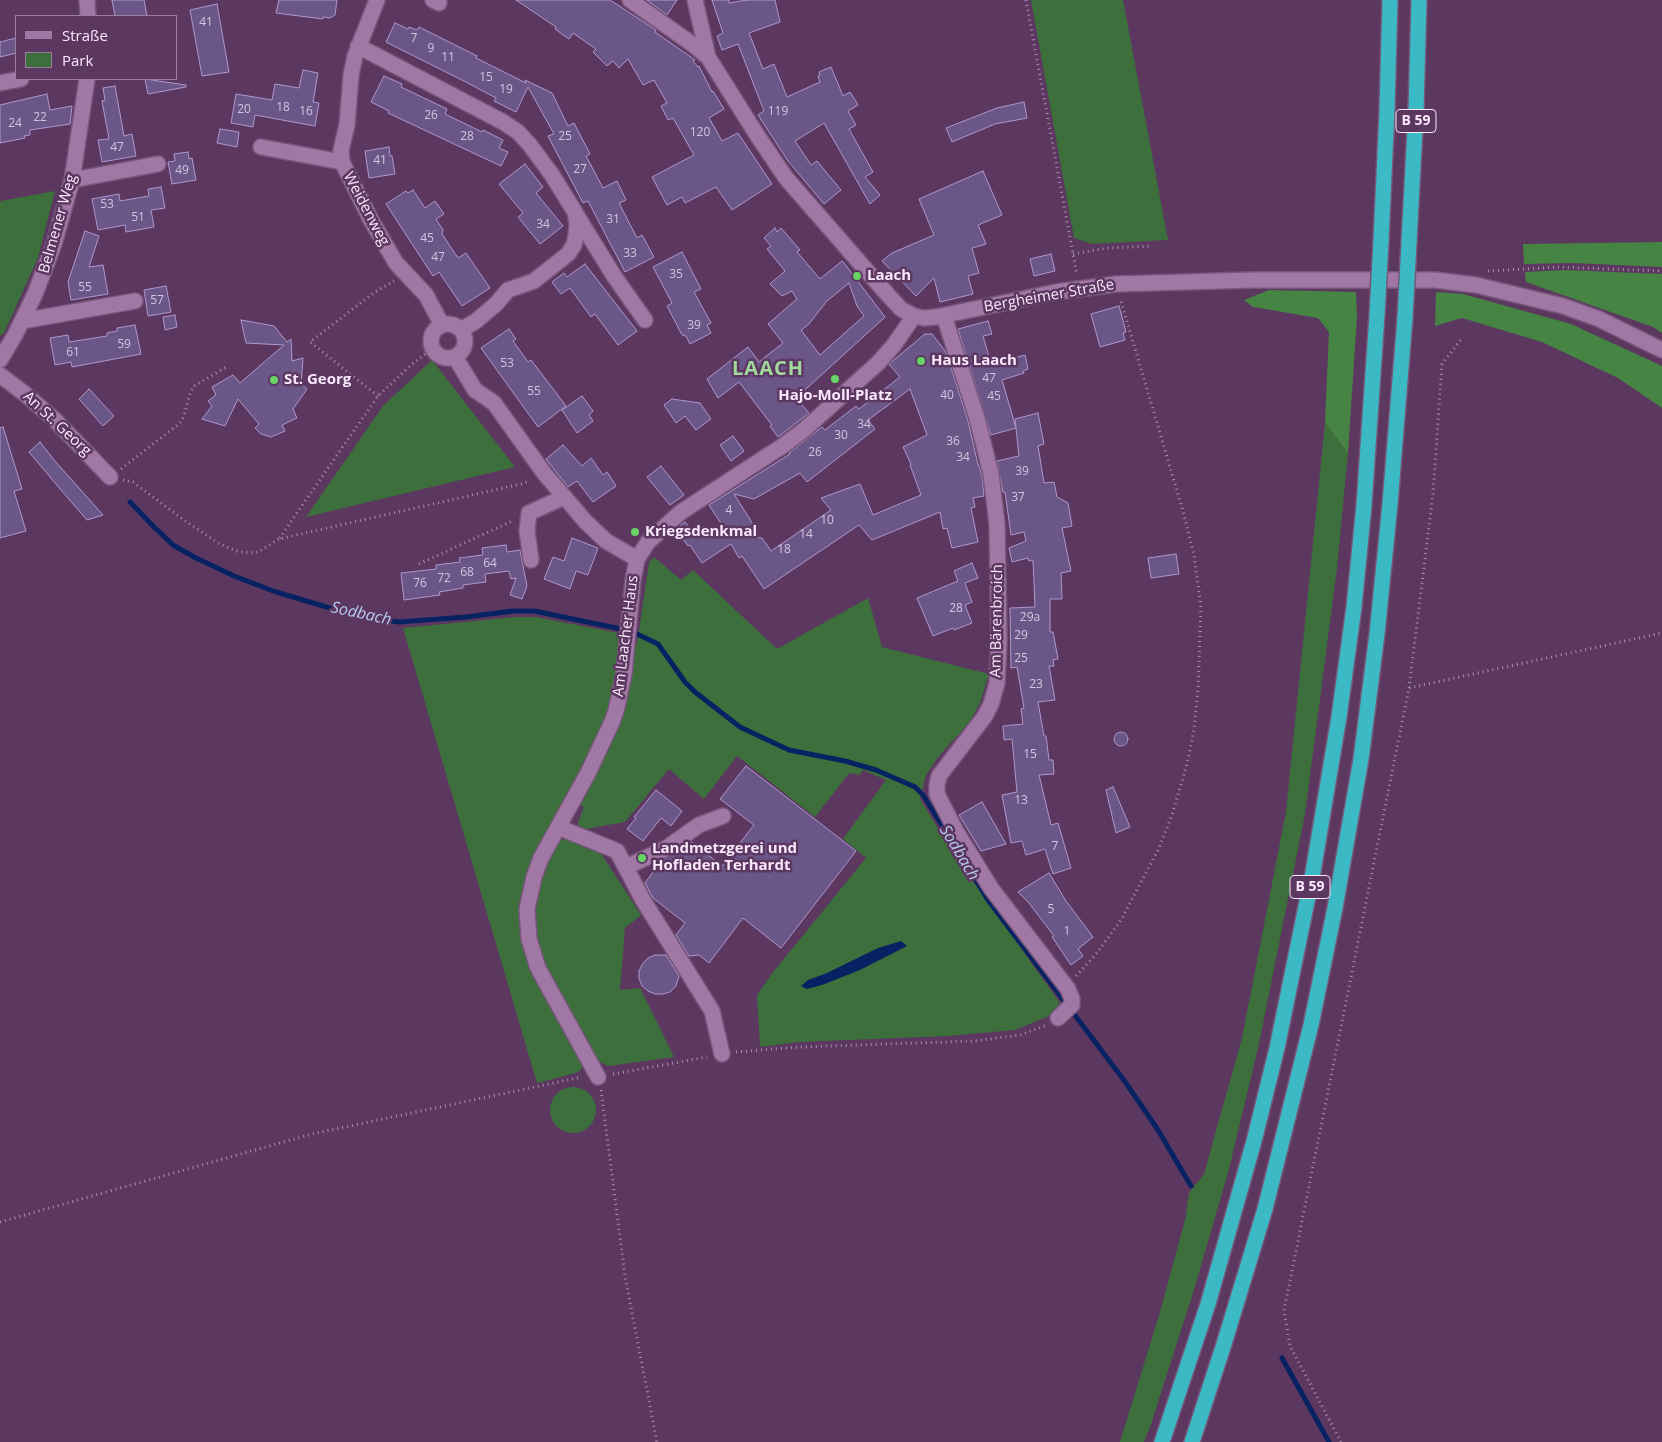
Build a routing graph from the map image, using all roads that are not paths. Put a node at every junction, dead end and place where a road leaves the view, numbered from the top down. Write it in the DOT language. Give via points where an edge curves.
graph roads {
  1 [pos="87,0"];
  2 [pos="377,0"];
  3 [pos="630,0"];
  4 [pos="695,0"];
  5 [pos="1390,0"];
  6 [pos="1419,0"];
  7 [pos="88,15"];
  8 [pos="358,46"];
  9 [pos="708,57"];
  10 [pos="16,80"];
  11 [pos="87,80"];
  12 [pos="0,83"];
  13 [pos="261,147"];
  14 [pos="342,162"];
  15 [pos="158,164"];
  16 [pos="72,180"];
  17 [pos="575,212"];
  18 [pos="135,302"];
  19 [pos="914,316"];
  20 [pos="944,316"];
  21 [pos="646,320"];
  22 [pos="22,322"];
  23 [pos="442,325"];
  24 [pos="461,330"];
  25 [pos="1662,350"];
  26 [pos="455,356"];
  27 [pos="0,360"];
  28 [pos="0,375"];
  29 [pos="110,477"];
  30 [pos="564,497"];
  31 [pos="637,559"];
  32 [pos="531,560"];
  33 [pos="723,816"];
  34 [pos="558,827"];
  35 [pos="626,867"];
  36 [pos="1066,1012"];
  37 [pos="722,1054"];
  38 [pos="598,1077"];
  39 [pos="1162,1442"];
  40 [pos="1192,1442"];
  1 -- 7 [label="street"];
  2 -- 8 [label="street, Weidenweg"];
  3 -- 9 [label="street"];
  4 -- 9 [label="street"];
  5 -- 39 [label="highway, B 59, bridge" via="1381,241 1364,505 1338,727 1290,990 1254,1141 1211,1295"];
  6 -- 40 [label="highway, B 59, bridge" via="1405,318 1390,513 1355,798 1311,1025 1267,1201"];
  8 -- 14 [label="street, Weidenweg" via="351,75"];
  8 -- 17 [label="street" via="518,132 552,175"];
  9 -- 19 [label="street" via="786,178 888,295"];
  10 -- 12 [label="street"];
  11 -- 16 [label="street, Belmener Weg"];
  13 -- 14 [label="street"];
  14 -- 23 [label="street, Weidenweg" via="387,248 404,274 426,295"];
  15 -- 16 [label="street"];
  16 -- 22 [label="street, Belmener Weg" via="49,258"];
  17 -- 21 [label="street" via="614,276"];
  17 -- 24 [label="street" via="576,235 568,254 534,281 508,290 481,317"];
  18 -- 22 [label="street"];
  19 -- 20 [label="street, Bergheimer Straße"];
  19 -- 31 [label="street, Am Laacher Haus" via="878,363 805,429 681,512 648,542"];
  20 -- 25 [label="street, Bergheimer Straße" via="1079,288 1116,284 1427,280 1459,282 1519,294 1577,310"];
  20 -- 36 [label="street, Am Bärenbroich" via="991,474 997,524 999,641 997,683 991,704 939,776 937,794 957,833 1007,911 1066,986 1072,1000"];
  22 -- 27 [label="street, Belmener Weg"];
  23 -- 24 [label="street" via="452,324"];
  23 -- 26 [label="street" via="434,332 433,348 440,356"];
  24 -- 26 [label="street" via="465,345"];
  26 -- 30 [label="street" via="471,385 494,403"];
  28 -- 29 [label="street, An St. Georg" via="54,419"];
  30 -- 31 [label="street" via="597,534"];
  30 -- 32 [label="street" via="529,514"];
  31 -- 34 [label="street, Am Laacher Haus" via="619,700 603,743"];
  33 -- 35 [label="street" via="699,825 665,849"];
  34 -- 35 [label="street" via="617,851"];
  34 -- 38 [label="street, Am Laacher Haus" via="534,877 527,909 529,939 542,976"];
  35 -- 37 [label="street" via="712,1011"];
}
